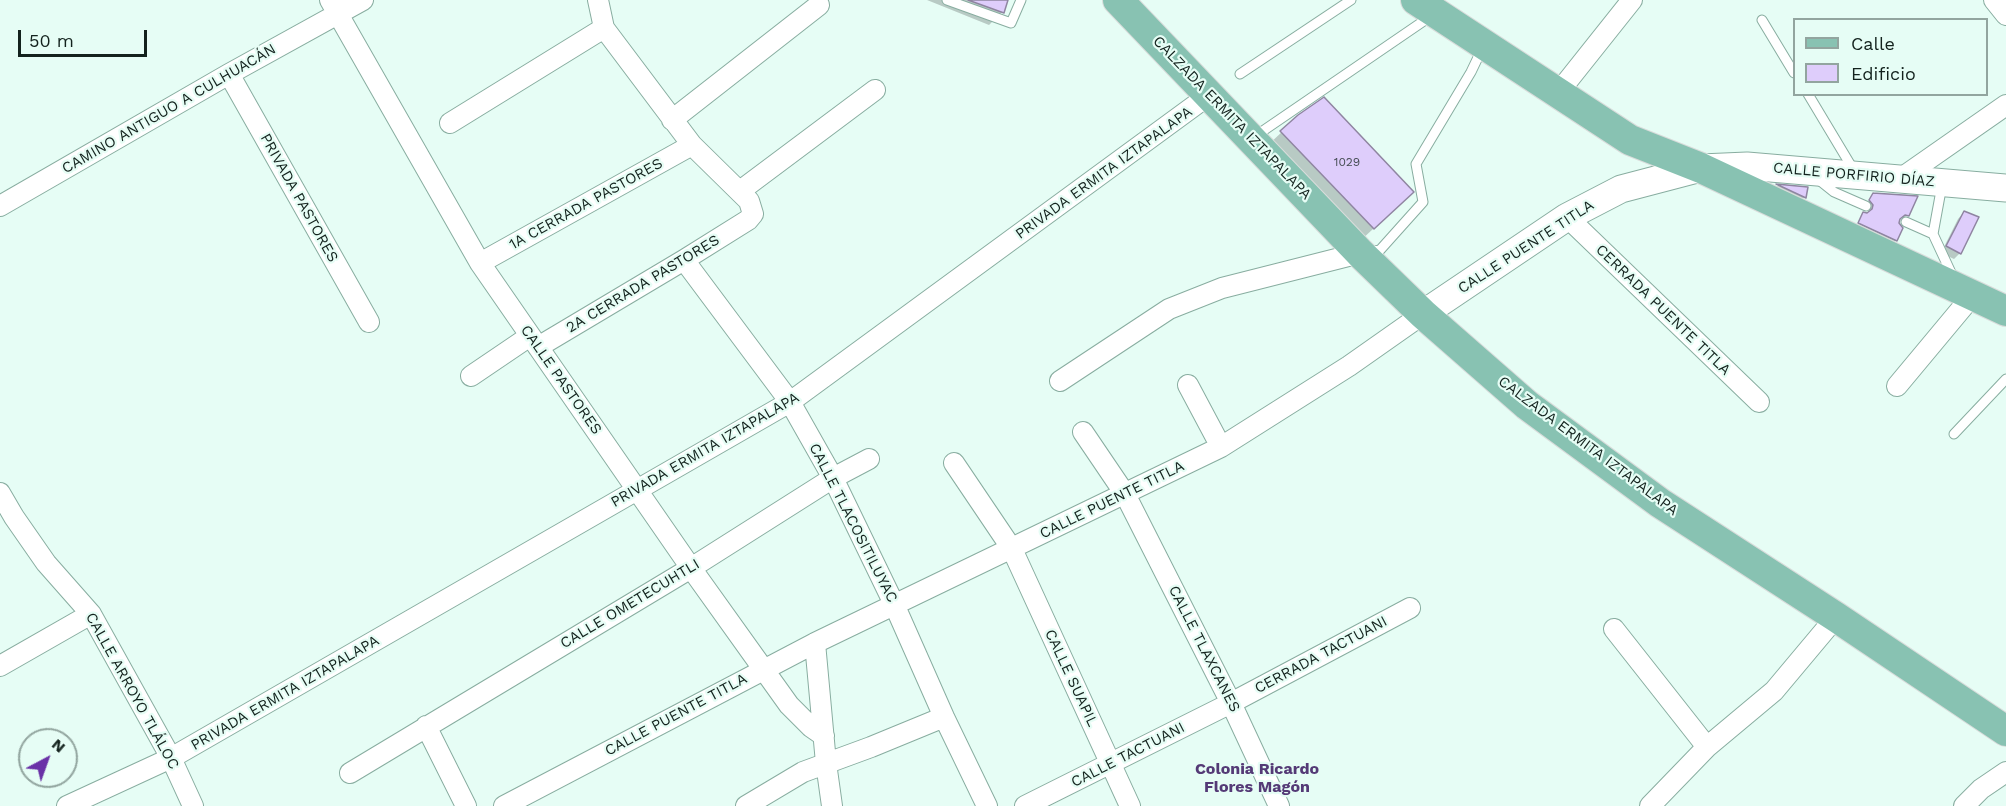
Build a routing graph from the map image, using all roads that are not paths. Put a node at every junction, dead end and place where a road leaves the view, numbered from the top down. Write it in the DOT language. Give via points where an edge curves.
graph roads {
  1 [pos="363,0"];
  2 [pos="598,0"];
  3 [pos="947,0"];
  4 [pos="1021,0"];
  5 [pos="1118,0"];
  6 [pos="1351,0"];
  7 [pos="1632,0"];
  8 [pos="1994,0"];
  9 [pos="1424,4"];
  10 [pos="819,5"];
  11 [pos="334,7"];
  12 [pos="2006,15"];
  13 [pos="1762,20"];
  14 [pos="604,28"];
  15 [pos="1484,45"];
  16 [pos="1793,71"];
  17 [pos="229,74"];
  18 [pos="1240,74"];
  19 [pos="874,90"];
  20 [pos="1558,93"];
  21 [pos="1209,95"];
  22 [pos="1809,96"];
  23 [pos="2006,105"];
  24 [pos="672,120"];
  25 [pos="450,123"];
  26 [pos="1252,138"];
  27 [pos="692,145"];
  28 [pos="1701,168"];
  29 [pos="1806,170"];
  30 [pos="1856,175"];
  31 [pos="1900,179"];
  32 [pos="1942,182"];
  33 [pos="2006,188"];
  34 [pos="740,191"];
  35 [pos="0,206"];
  36 [pos="1866,206"];
  37 [pos="1567,217"];
  38 [pos="1906,222"];
  39 [pos="1933,234"];
  40 [pos="1360,253"];
  41 [pos="684,261"];
  42 [pos="480,263"];
  43 [pos="1966,293"];
  44 [pos="2006,311"];
  45 [pos="1423,314"];
  46 [pos="369,322"];
  47 [pos="534,342"];
  48 [pos="471,376"];
  49 [pos="2006,379"];
  50 [pos="1060,381"];
  51 [pos="1188,385"];
  52 [pos="1897,386"];
  53 [pos="790,402"];
  54 [pos="1759,402"];
  55 [pos="1083,432"];
  56 [pos="1954,434"];
  57 [pos="1221,447"];
  58 [pos="869,459"];
  59 [pos="954,463"];
  60 [pos="833,478"];
  61 [pos="638,489"];
  62 [pos="0,493"];
  63 [pos="1125,494"];
  64 [pos="1012,549"];
  65 [pos="691,568"];
  66 [pos="894,604"];
  67 [pos="1410,608"];
  68 [pos="91,614"];
  69 [pos="1836,617"];
  70 [pos="1614,629"];
  71 [pos="815,643"];
  72 [pos="0,666"];
  73 [pos="765,669"];
  74 [pos="1232,703"];
  75 [pos="944,717"];
  76 [pos="426,726"];
  77 [pos="2006,731"];
  78 [pos="824,736"];
  79 [pos="1707,747"];
  80 [pos="171,758"];
  81 [pos="826,763"];
  82 [pos="1111,764"];
  83 [pos="2006,772"];
  84 [pos="350,773"];
  85 [pos="67,806"];
  86 [pos="193,806"];
  87 [pos="466,806"];
  88 [pos="504,806"];
  89 [pos="746,806"];
  90 [pos="832,806"];
  91 [pos="987,806"];
  92 [pos="1025,806"];
  93 [pos="1130,806"];
  94 [pos="1279,806"];
  95 [pos="1650,806"];
  96 [pos="1964,806"];
  1 -- 11 [label="street, CAMINO ANTIGUO A CULHUACÁN"];
  2 -- 14 [label="street"];
  3 -- 4 [label="lane" via="1011,23"];
  5 -- 21 [label="main road, CALZADA ERMITA IZTAPALAPA"];
  6 -- 18 [label="lane"];
  7 -- 20 [label="street"];
  8 -- 12 [label="street"];
  9 -- 15 [label="main road"];
  9 -- 26 [label="lane"];
  10 -- 24 [label="street"];
  11 -- 17 [label="street, CAMINO ANTIGUO A CULHUACÁN"];
  11 -- 42 [label="street, CALLE PASTORES"];
  13 -- 16 [label="lane"];
  14 -- 24 [label="street"];
  14 -- 25 [label="street"];
  15 -- 20 [label="main road"];
  15 -- 40 [label="lane" via="1416,164 1423,202 1380,250"];
  17 -- 35 [label="street, CAMINO ANTIGUO A CULHUACÁN"];
  17 -- 46 [label="street, PRIVADA PASTORES"];
  19 -- 34 [label="street"];
  20 -- 28 [label="main road" via="1630,140"];
  21 -- 26 [label="main road, CALZADA ERMITA IZTAPALAPA"];
  21 -- 53 [label="street, PRIVADA ERMITA IZTAPALAPA"];
  22 -- 30 [label="lane"];
  23 -- 31 [label="street"];
  24 -- 27 [label="street"];
  26 -- 40 [label="main road, CALZADA ERMITA IZTAPALAPA"];
  27 -- 34 [label="street"];
  27 -- 42 [label="street, 1A CERRADA PASTORES"];
  28 -- 29 [label="street, CALLE PORFIRIO DÍAZ"];
  28 -- 37 [label="street, CALLE PUENTE TITLA" via="1621,189"];
  28 -- 43 [label="main road"];
  29 -- 30 [label="street, CALLE PORFIRIO DÍAZ"];
  29 -- 36 [label="lane" via="1834,192"];
  30 -- 31 [label="street, CALLE PORFIRIO DÍAZ"];
  31 -- 32 [label="street, CALLE PORFIRIO DÍAZ"];
  32 -- 33 [label="street, CALLE PORFIRIO DÍAZ"];
  32 -- 39 [label="lane"];
  34 -- 41 [label="street, 2A CERRADA PASTORES" via="750,201 753,214"];
  37 -- 45 [label="street, CALLE PUENTE TITLA"];
  37 -- 54 [label="street, CERRADA PUENTE TITLA"];
  38 -- 39 [label="lane"];
  39 -- 43 [label="lane"];
  40 -- 45 [label="main road, CALZADA ERMITA IZTAPALAPA"];
  40 -- 50 [label="street" via="1222,288 1169,309"];
  41 -- 47 [label="street, 2A CERRADA PASTORES"];
  41 -- 53 [label="street, CALLE TLACOSITILUYAC"];
  42 -- 47 [label="street, CALLE PASTORES"];
  43 -- 44 [label="main road"];
  43 -- 52 [label="street"];
  45 -- 57 [label="street, CALLE PUENTE TITLA"];
  45 -- 69 [label="main road, CALZADA ERMITA IZTAPALAPA" via="1527,405 1651,496"];
  47 -- 48 [label="street, 2A CERRADA PASTORES"];
  47 -- 61 [label="street, CALLE PASTORES"];
  49 -- 56 [label="lane"];
  51 -- 57 [label="street"];
  53 -- 60 [label="street, CALLE TLACOSITILUYAC"];
  53 -- 61 [label="street, PRIVADA ERMITA IZTAPALAPA"];
  55 -- 63 [label="street"];
  57 -- 63 [label="street, CALLE PUENTE TITLA"];
  58 -- 60 [label="street, CALLE OMETECUHTLI"];
  59 -- 64 [label="street, CALLE SUAPIL"];
  60 -- 65 [label="street, CALLE OMETECUHTLI"];
  60 -- 66 [label="street, CALLE TLACOSITILUYAC"];
  61 -- 65 [label="street, CALLE PASTORES"];
  61 -- 80 [label="street, PRIVADA ERMITA IZTAPALAPA"];
  62 -- 68 [label="street, CALLE ARROYO TLÁLOC" via="46,563"];
  63 -- 64 [label="street, CALLE PUENTE TITLA"];
  63 -- 74 [label="street, CALLE TLAXCANES"];
  64 -- 66 [label="street, CALLE PUENTE TITLA"];
  64 -- 82 [label="street, CALLE SUAPIL"];
  65 -- 73 [label="street, CALLE PASTORES"];
  65 -- 76 [label="street, CALLE OMETECUHTLI"];
  66 -- 71 [label="street, CALLE PUENTE TITLA"];
  66 -- 75 [label="street, CALLE TLACOSITILUYAC"];
  67 -- 74 [label="street, CERRADA TACTUANI"];
  68 -- 72 [label="street"];
  68 -- 80 [label="street, CALLE ARROYO TLÁLOC"];
  69 -- 77 [label="main road, CALZADA ERMITA IZTAPALAPA"];
  69 -- 79 [label="street" via="1774,692"];
  70 -- 79 [label="street"];
  71 -- 73 [label="street, CALLE PUENTE TITLA"];
  71 -- 78 [label="street"];
  73 -- 78 [label="street, CALLE PASTORES" via="789,705"];
  73 -- 88 [label="street, CALLE PUENTE TITLA"];
  74 -- 82 [label="street, CALLE TACTUANI"];
  74 -- 94 [label="street, CALLE TLAXCANES"];
  75 -- 81 [label="street"];
  75 -- 91 [label="street, CALLE TLACOSITILUYAC"];
  76 -- 84 [label="street, CALLE OMETECUHTLI"];
  76 -- 87 [label="street"];
  78 -- 81 [label="street"];
  79 -- 95 [label="street"];
  80 -- 85 [label="street, PRIVADA ERMITA IZTAPALAPA"];
  80 -- 86 [label="street, CALLE ARROYO TLÁLOC"];
  81 -- 89 [label="street"];
  81 -- 90 [label="street"];
  82 -- 92 [label="street, CALLE TACTUANI"];
  82 -- 93 [label="street, CALLE SUAPIL"];
  83 -- 96 [label="street"];
}
